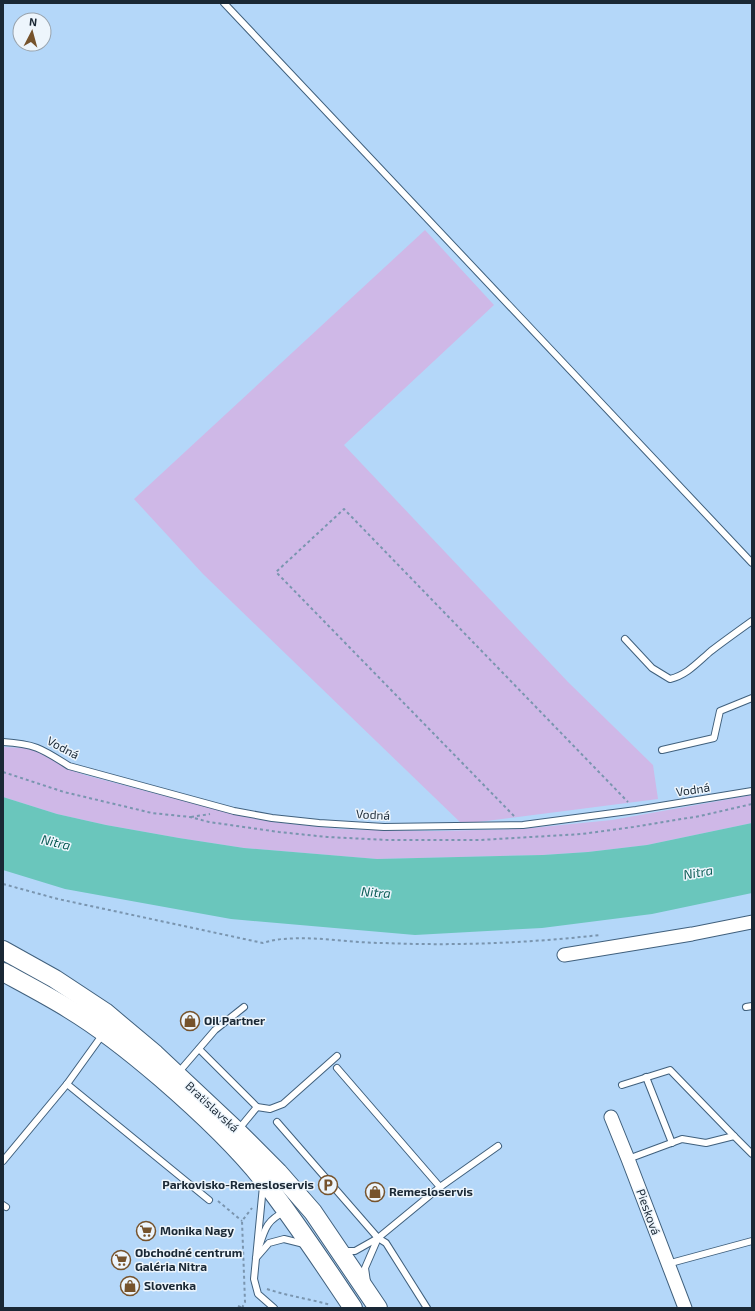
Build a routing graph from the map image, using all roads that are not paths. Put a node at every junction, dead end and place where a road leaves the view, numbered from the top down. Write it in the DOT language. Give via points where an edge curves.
graph roads {
  1 [pos="224,3"];
  2 [pos="752,563"];
  3 [pos="752,621"];
  4 [pos="625,639"];
  5 [pos="752,698"];
  6 [pos="3,742"];
  7 [pos="662,750"];
  8 [pos="752,791"];
  9 [pos="752,922"];
  10 [pos="4,954"];
  11 [pos="564,955"];
  12 [pos="3,972"];
  13 [pos="244,1008"];
  14 [pos="104,1033"];
  15 [pos="199,1049"];
  16 [pos="337,1056"];
  17 [pos="338,1068"];
  18 [pos="177,1074"];
  19 [pos="646,1077"];
  20 [pos="67,1084"];
  21 [pos="622,1085"];
  22 [pos="257,1107"];
  23 [pos="611,1117"];
  24 [pos="277,1122"];
  25 [pos="237,1131"];
  26 [pos="734,1136"];
  27 [pos="672,1143"];
  28 [pos="498,1146"];
  29 [pos="752,1154"];
  30 [pos="628,1159"];
  31 [pos="3,1161"];
  32 [pos="264,1181"];
  33 [pos="440,1187"];
  34 [pos="209,1200"];
  35 [pos="287,1211"];
  36 [pos="378,1238"];
  37 [pos="752,1241"];
  38 [pos="313,1247"];
  39 [pos="340,1251"];
  40 [pos="256,1258"];
  41 [pos="667,1264"];
  42 [pos="368,1292"];
  43 [pos="267,1302"];
  44 [pos="263,1308"];
  45 [pos="274,1308"];
  46 [pos="353,1308"];
  47 [pos="378,1308"];
  48 [pos="427,1308"];
  49 [pos="684,1308"];
  1 -- 2 [label="lane"];
  3 -- 4 [label="lane" via="691,669 670,679 652,668"];
  5 -- 7 [label="lane" via="720,711 714,738"];
  6 -- 8 [label="lane, Vodná" via="31,745 48,752 69,766 234,811 319,823 384,827 523,825"];
  9 -- 11 [label="street"];
  10 -- 18 [label="main road, Bratislavská" via="55,979 105,1012"];
  12 -- 14 [label="main road, Bratislavská" via="70,1010"];
  13 -- 15 [label="lane" via="215,1030"];
  14 -- 20 [label="lane"];
  14 -- 32 [label="main road, Bratislavská" via="195,1108"];
  15 -- 18 [label="lane"];
  15 -- 22 [label="lane"];
  16 -- 22 [label="lane" via="284,1104 270,1109"];
  17 -- 33 [label="lane"];
  18 -- 25 [label="main road, Bratislavská"];
  19 -- 21 [label="lane"];
  19 -- 26 [label="lane" via="670,1070"];
  19 -- 27 [label="lane"];
  20 -- 31 [label="lane"];
  20 -- 34 [label="lane"];
  22 -- 25 [label="lane"];
  23 -- 30 [label="street, Piesková"];
  24 -- 36 [label="lane"];
  25 -- 39 [label="main road, Bratislavská" via="296,1191"];
  26 -- 27 [label="lane" via="706,1143 682,1139"];
  26 -- 29 [label="lane"];
  27 -- 30 [label="lane"];
  28 -- 33 [label="lane"];
  30 -- 41 [label="street, Piesková"];
  32 -- 35 [label="main road, Bratislavská"];
  32 -- 40 [label="lane"];
  33 -- 36 [label="lane"];
  35 -- 38 [label="main road, Bratislavská"];
  35 -- 40 [label="lane" via="266,1226"];
  35 -- 42 [label="main road" via="307,1218 358,1289"];
  36 -- 39 [label="lane" via="355,1251"];
  36 -- 42 [label="lane" via="365,1268"];
  36 -- 48 [label="lane" via="386,1243"];
  37 -- 41 [label="lane"];
  38 -- 40 [label="lane" via="284,1239 269,1243"];
  38 -- 46 [label="main road, Bratislavská"];
  39 -- 42 [label="main road, Bratislavská"];
  40 -- 43 [label="lane" via="254,1279 258,1294"];
  41 -- 49 [label="street, Piesková"];
  42 -- 47 [label="main road, Bratislavská"];
  43 -- 44 [label="lane"];
  43 -- 45 [label="lane"];
}
